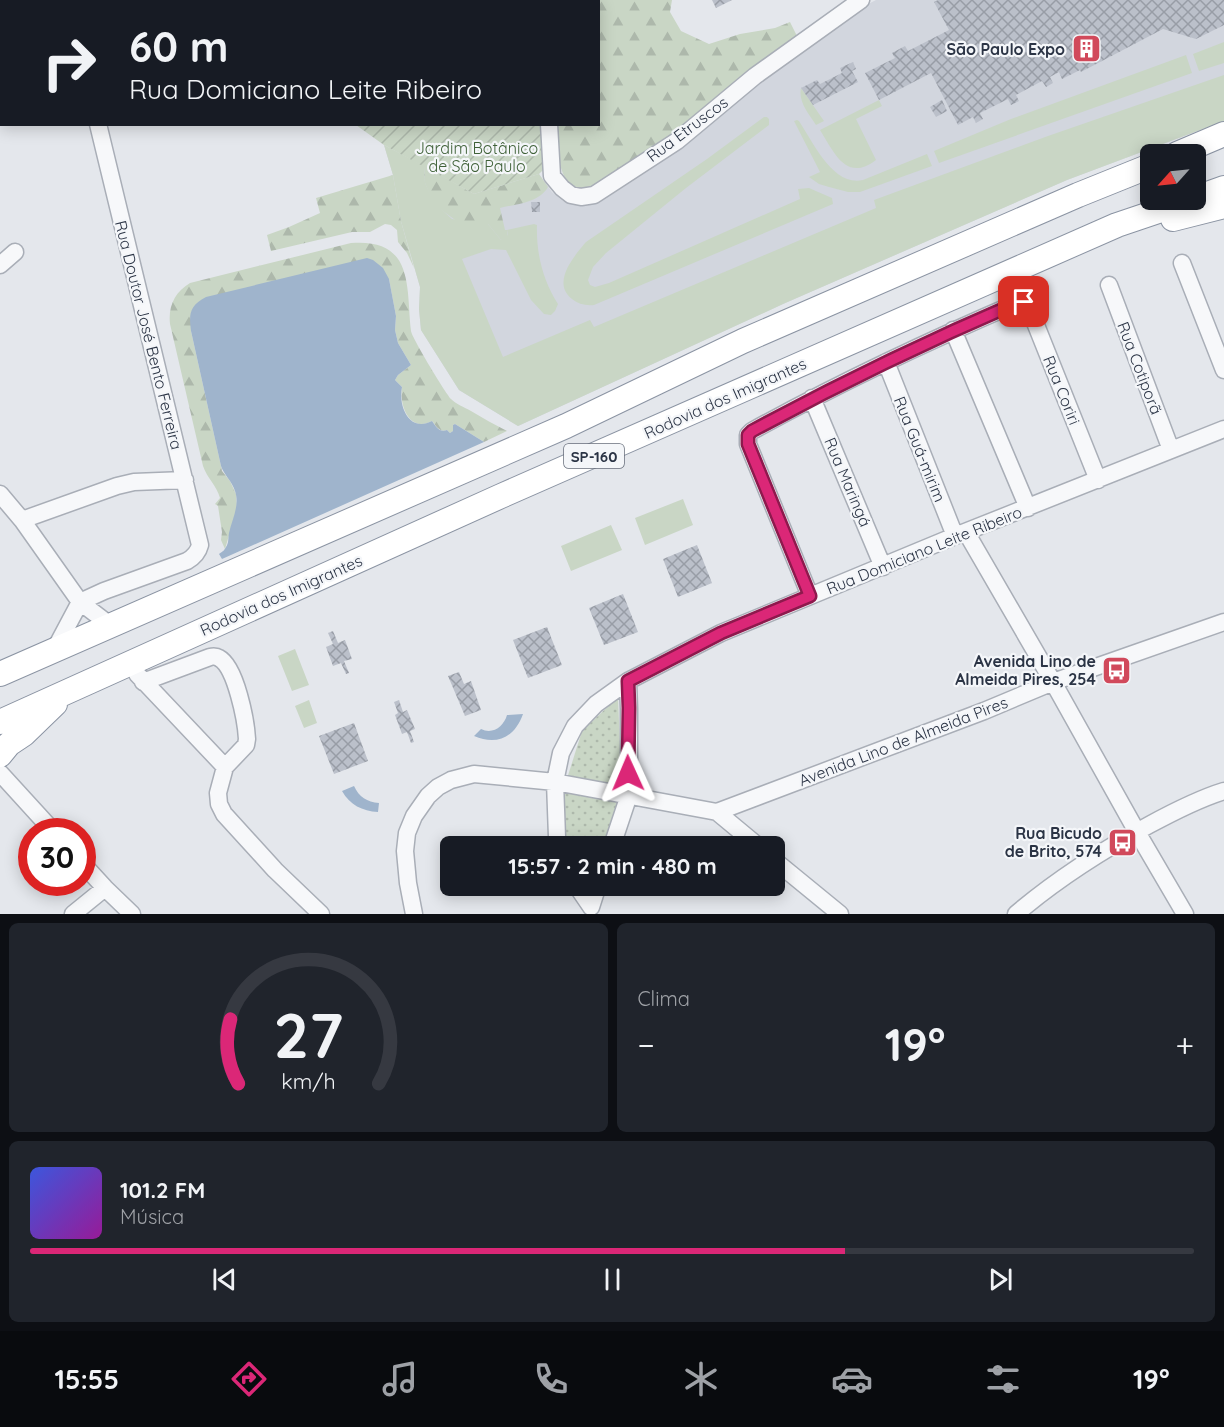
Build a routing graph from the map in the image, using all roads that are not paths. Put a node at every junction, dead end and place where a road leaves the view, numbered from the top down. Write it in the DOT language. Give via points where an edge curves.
graph roads {
  1 [pos="861,0"];
  2 [pos="98,126"];
  3 [pos="549,126"];
  4 [pos="1224,134"];
  5 [pos="1224,143"];
  6 [pos="1200,144"];
  7 [pos="1206,148"];
  8 [pos="1140,170"];
  9 [pos="1224,188"];
  10 [pos="1206,194"];
  11 [pos="1224,206"];
  12 [pos="1161,210"];
  13 [pos="1064,249"];
  14 [pos="15,252"];
  15 [pos="1182,262"];
  16 [pos="0,265"];
  17 [pos="1108,285"];
  18 [pos="953,330"];
  19 [pos="886,362"];
  20 [pos="1224,370"];
  21 [pos="812,398"];
  22 [pos="1224,429"];
  23 [pos="1171,450"];
  24 [pos="185,480"];
  25 [pos="1098,480"];
  26 [pos="0,494"];
  27 [pos="1028,508"];
  28 [pos="22,520"];
  29 [pos="961,534"];
  30 [pos="883,567"];
  31 [pos="810,596"];
  32 [pos="80,602"];
  33 [pos="1224,622"];
  34 [pos="110,625"];
  35 [pos="54,650"];
  36 [pos="4,671"];
  37 [pos="136,673"];
  38 [pos="628,681"];
  39 [pos="1053,682"];
  40 [pos="69,691"];
  41 [pos="0,722"];
  42 [pos="0,755"];
  43 [pos="225,767"];
  44 [pos="0,773"];
  45 [pos="555,782"];
  46 [pos="1224,791"];
  47 [pos="629,795"];
  48 [pos="717,812"];
  49 [pos="41,818"];
  50 [pos="1137,832"];
  51 [pos="557,836"];
  52 [pos="615,836"];
  53 [pos="746,836"];
  54 [pos="785,869"];
  55 [pos="96,878"];
  56 [pos="105,888"];
  57 [pos="584,896"];
  58 [pos="597,896"];
  59 [pos="595,911"];
  60 [pos="73,914"];
  61 [pos="132,914"];
  62 [pos="321,914"];
  63 [pos="414,914"];
  64 [pos="840,914"];
  65 [pos="1016,914"];
  66 [pos="1185,914"];
  1 -- 3 [label="street, Rua Etruscos" via="755,76 677,141 594,195 571,195 552,176"];
  2 -- 24 [label="street, Rua Doutor José Bento Ferreira"];
  4 -- 6 [label="highway"];
  5 -- 7 [label="highway"];
  8 -- 34 [label="highway, SP-160" via="754,336 566,426"];
  9 -- 10 [label="highway, Rodovia dos Imigrantes / SP-160"];
  11 -- 13 [label="highway"];
  12 -- 13 [label="highway, Rodovia dos Imigrantes / SP-160"];
  13 -- 37 [label="highway, Rodovia dos Imigrantes / SP-160" via="512,491"];
  14 -- 16 [label="street"];
  15 -- 20 [label="street"];
  17 -- 23 [label="street, Rua Cotiporã"];
  18 -- 19 [label="street"];
  18 -- 25 [label="street, Rua Coriri" via="1019,302 1028,305"];
  18 -- 27 [label="street"];
  19 -- 21 [label="street"];
  19 -- 29 [label="street, Rua Guá-mirim"];
  21 -- 30 [label="street, Rua Maringá"];
  21 -- 31 [label="street" via="747,437"];
  22 -- 23 [label="street, Rua Domiciano Leite Ribeiro"];
  23 -- 25 [label="street, Rua Domiciano Leite Ribeiro"];
  24 -- 28 [label="street" via="117,486"];
  24 -- 32 [label="street, Rua Doutor José Bento Ferreira" via="200,545 194,557"];
  25 -- 27 [label="street, Rua Domiciano Leite Ribeiro"];
  26 -- 28 [label="street"];
  27 -- 29 [label="street, Rua Domiciano Leite Ribeiro"];
  28 -- 32 [label="street"];
  29 -- 30 [label="street, Rua Domiciano Leite Ribeiro"];
  29 -- 39 [label="street, Rua Guá-mirim"];
  30 -- 31 [label="street, Rua Domiciano Leite Ribeiro"];
  31 -- 38 [label="street, Rua Domiciano Leite Ribeiro" via="721,633"];
  32 -- 34 [label="street"];
  32 -- 35 [label="street"];
  33 -- 39 [label="street, Avenida Lino de Almeida Pires"];
  34 -- 35 [label="highway, SP-160"];
  35 -- 36 [label="highway, SP-160"];
  37 -- 40 [label="highway, Rodovia dos Imigrantes / SP-160"];
  37 -- 43 [label="street"];
  37 -- 43 [label="street" via="210,657 224,662 236,680 247,739"];
  38 -- 45 [label="street, Rua Domiciano Leite Ribeiro" via="574,726 561,753"];
  38 -- 47 [label="street"];
  39 -- 48 [label="street, Avenida Lino de Almeida Pires"];
  39 -- 50 [label="street, Rua Guá-mirim"];
  40 -- 41 [label="highway, Rodovia dos Imigrantes / SP-160"];
  40 -- 42 [label="highway"];
  43 -- 62 [label="street" via="218,793 224,814"];
  44 -- 49 [label="street"];
  45 -- 47 [label="street"];
  45 -- 51 [label="street, Rua Domiciano Leite Ribeiro"];
  45 -- 63 [label="street" via="474,774 451,780 428,796 407,833 405,851"];
  46 -- 50 [label="street"];
  47 -- 48 [label="street"];
  47 -- 52 [label="street"];
  48 -- 53 [label="street"];
  50 -- 65 [label="street" via="1069,873"];
  50 -- 66 [label="street, Rua Guá-mirim"];
  54 -- 64 [label="street"];
  55 -- 56 [label="street"];
  56 -- 60 [label="street"];
  56 -- 61 [label="street"];
  57 -- 59 [label="street"];
  58 -- 59 [label="street"];
}
